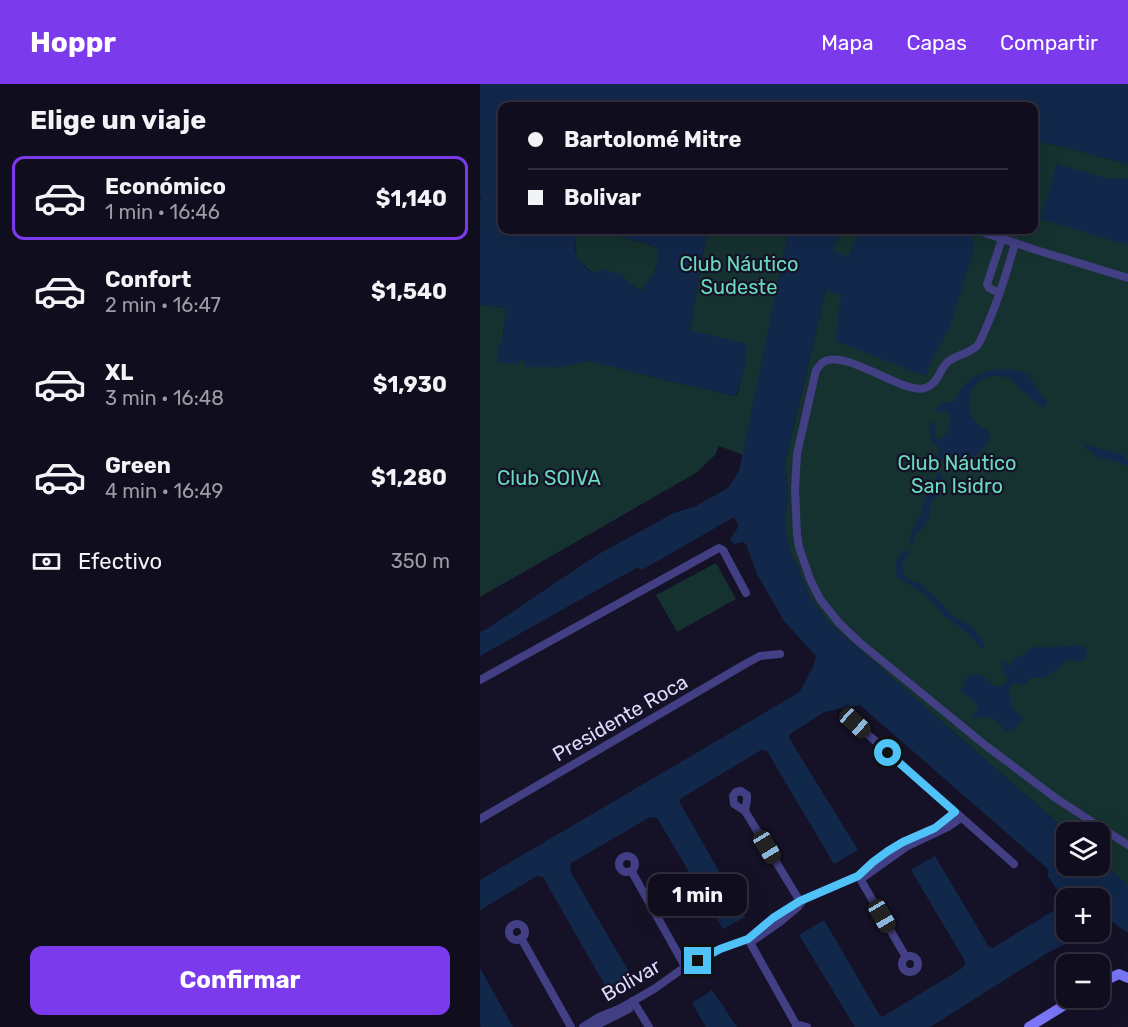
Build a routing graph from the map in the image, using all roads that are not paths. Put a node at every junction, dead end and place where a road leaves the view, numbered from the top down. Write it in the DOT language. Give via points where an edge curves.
graph roads {
  1 [pos="988,234"];
  2 [pos="1002,239"];
  3 [pos="1015,243"];
  4 [pos="1128,278"];
  5 [pos="999,293"];
  6 [pos="746,593"];
  7 [pos="780,654"];
  8 [pos="480,680"];
  9 [pos="855,723"];
  10 [pos="744,806"];
  11 [pos="958,815"];
  12 [pos="480,819"];
  13 [pos="1128,845"];
  14 [pos="1014,864"];
  15 [pos="632,872"];
  16 [pos="860,878"];
  17 [pos="801,903"];
  18 [pos="521,938"];
  19 [pos="749,941"];
  20 [pos="906,957"];
  21 [pos="686,968"];
  22 [pos="634,1003"];
  23 [pos="1060,1008"];
  24 [pos="796,1026"];
  25 [pos="571,1027"];
  26 [pos="583,1027"];
  27 [pos="593,1027"];
  28 [pos="649,1027"];
  29 [pos="807,1027"];
  30 [pos="1029,1027"];
  1 -- 2 [label="street"];
  2 -- 3 [label="street"];
  2 -- 5 [label="street" via="987,284"];
  3 -- 4 [label="street"];
  3 -- 5 [label="street"];
  5 -- 13 [label="street" via="979,343 949,361 934,383 924,388 911,388 840,360 820,364 796,463 799,547 820,599 859,642 985,745"];
  6 -- 8 [label="street" via="719,548"];
  7 -- 12 [label="street, Presidente Roca" via="760,656 747,663"];
  9 -- 11 [label="street"];
  10 -- 17 [label="street"];
  11 -- 14 [label="street"];
  11 -- 16 [label="street, Bolivar" via="888,851"];
  15 -- 21 [label="street"];
  16 -- 17 [label="street, Bolivar"];
  16 -- 20 [label="street"];
  17 -- 19 [label="street, Bolivar"];
  18 -- 25 [label="street"];
  19 -- 21 [label="street, Bolivar"];
  19 -- 24 [label="street"];
  21 -- 22 [label="street, Bolivar"];
  22 -- 26 [label="street, Bolivar"];
  22 -- 27 [label="street, Bolivar"];
  22 -- 28 [label="street"];
  23 -- 30 [label="street"];
  24 -- 29 [label="street"];
}
